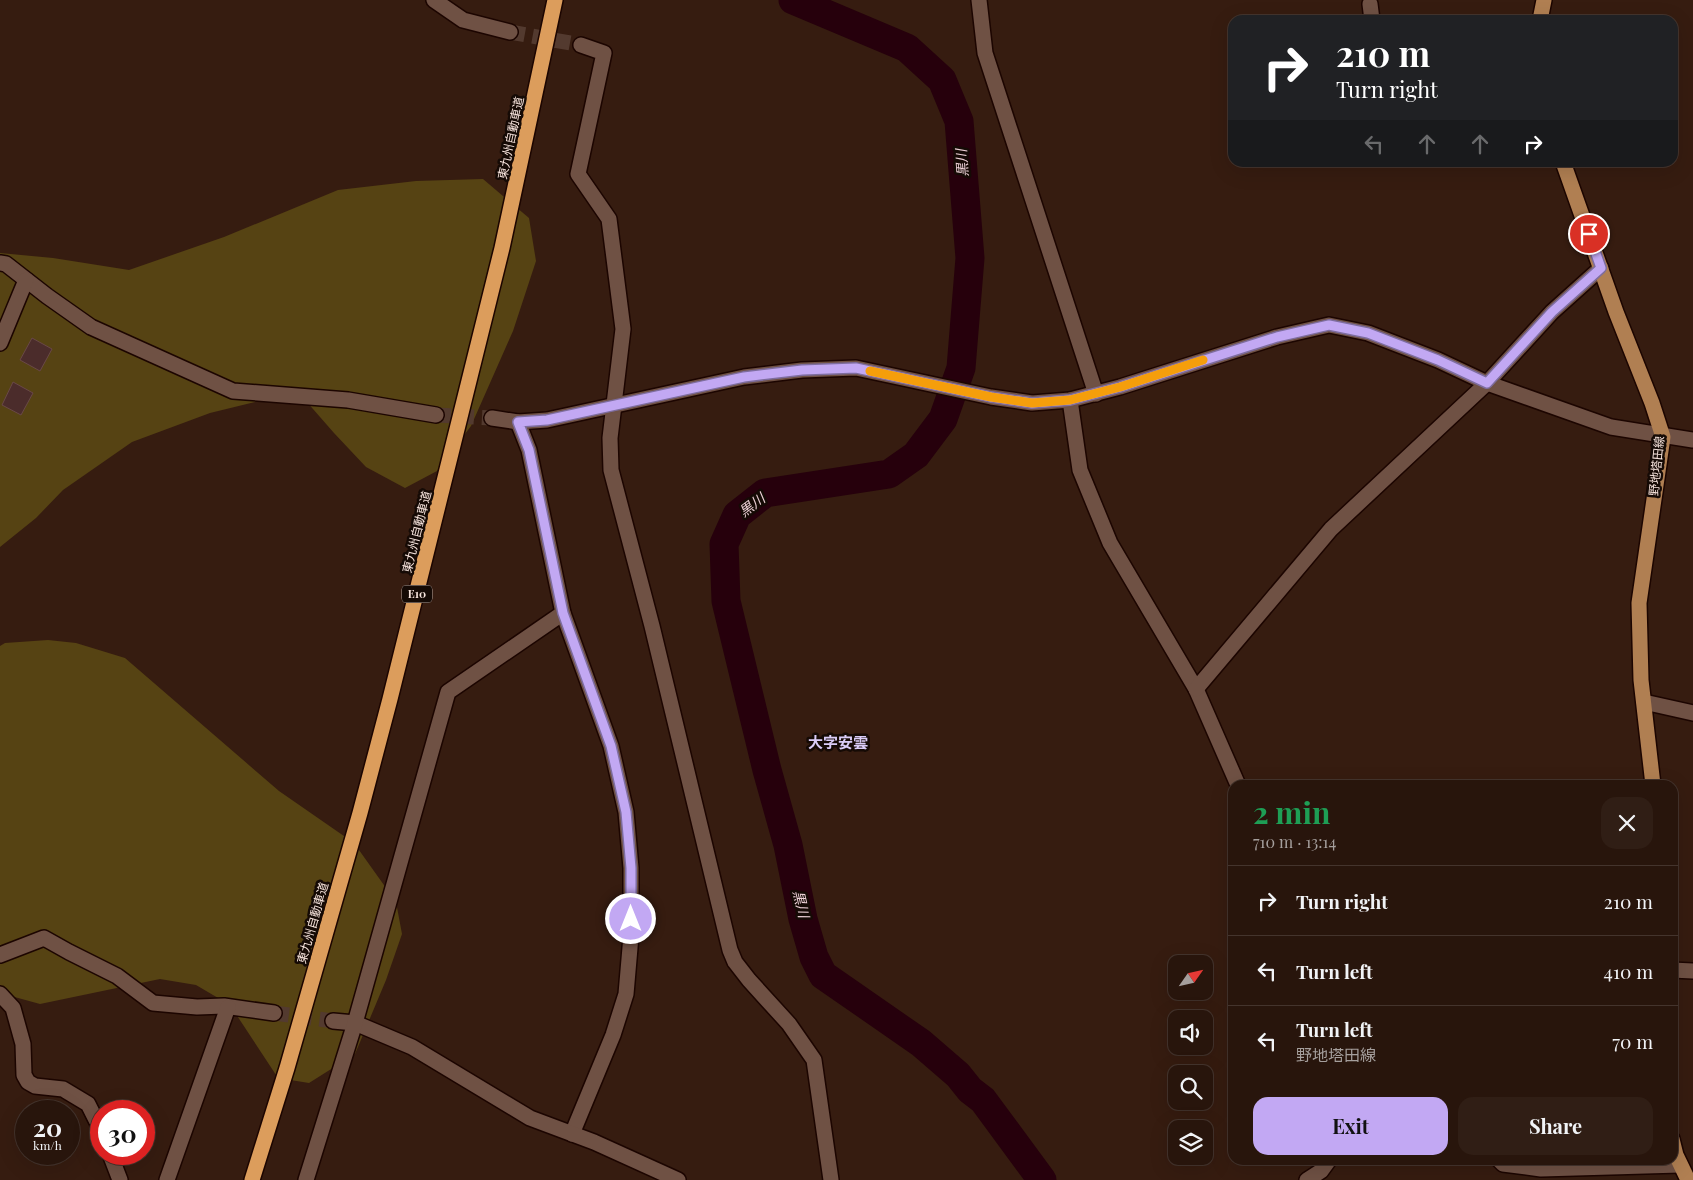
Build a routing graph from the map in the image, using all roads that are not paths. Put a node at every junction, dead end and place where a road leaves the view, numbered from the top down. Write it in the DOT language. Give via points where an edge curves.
graph roads {
  1 [pos="434,0"];
  2 [pos="555,0"];
  3 [pos="979,0"];
  4 [pos="1544,0"];
  5 [pos="1370,4"];
  6 [pos="1371,15"];
  7 [pos="1541,15"];
  8 [pos="510,32"];
  9 [pos="581,45"];
  10 [pos="1565,167"];
  11 [pos="0,263"];
  12 [pos="1601,268"];
  13 [pos="26,280"];
  14 [pos="0,343"];
  15 [pos="1487,383"];
  16 [pos="1096,394"];
  17 [pos="1070,400"];
  18 [pos="613,406"];
  19 [pos="436,415"];
  20 [pos="492,418"];
  21 [pos="518,422"];
  22 [pos="1663,437"];
  23 [pos="1693,440"];
  24 [pos="563,613"];
  25 [pos="1196,689"];
  26 [pos="1644,702"];
  27 [pos="1693,713"];
  28 [pos="1236,780"];
  29 [pos="1653,780"];
  30 [pos="0,955"];
  31 [pos="1678,970"];
  32 [pos="1693,971"];
  33 [pos="0,994"];
  34 [pos="228,1007"];
  35 [pos="274,1013"];
  36 [pos="333,1021"];
  37 [pos="356,1023"];
  38 [pos="90,1108"];
  39 [pos="572,1134"];
  40 [pos="1678,1160"];
  41 [pos="114,1165"];
  42 [pos="1325,1165"];
  43 [pos="1510,1165"];
  44 [pos="1680,1165"];
  45 [pos="120,1180"];
  46 [pos="167,1180"];
  47 [pos="252,1180"];
  48 [pos="306,1180"];
  49 [pos="678,1180"];
  50 [pos="831,1180"];
  51 [pos="1307,1180"];
  52 [pos="1688,1180"];
  1 -- 8 [label="street" via="464,20"];
  2 -- 47 [label="highway, 東九州自動車道 / E10" via="502,248 393,690 290,1058"];
  3 -- 16 [label="street" via="985,53"];
  4 -- 7 [label="main road"];
  5 -- 6 [label="street"];
  9 -- 18 [label="street" via="604,53 578,174 609,219 623,329"];
  10 -- 12 [label="main road, 野地塔田線"];
  11 -- 13 [label="street"];
  12 -- 15 [label="street" via="1552,312"];
  12 -- 22 [label="main road, 野地塔田線"];
  13 -- 14 [label="street"];
  13 -- 19 [label="street" via="91,327 233,391 348,400"];
  15 -- 16 [label="street" via="1368,333 1329,325 1243,347"];
  15 -- 22 [label="street" via="1611,427"];
  15 -- 25 [label="street" via="1331,529"];
  16 -- 17 [label="street"];
  17 -- 18 [label="street" via="1032,403 991,397 856,368 744,377"];
  17 -- 25 [label="street" via="1080,470 1110,543"];
  18 -- 21 [label="street" via="547,420"];
  18 -- 50 [label="street" via="611,470 730,950 735,962 790,1024 814,1060"];
  20 -- 21 [label="street"];
  21 -- 24 [label="street" via="529,450"];
  22 -- 23 [label="street"];
  22 -- 26 [label="main road, 野地塔田線" via="1639,603"];
  24 -- 37 [label="street" via="448,692"];
  24 -- 39 [label="street" via="611,746 626,812 631,868 631,936 626,994 613,1035"];
  25 -- 28 [label="street"];
  26 -- 27 [label="street"];
  26 -- 29 [label="main road, 野地塔田線"];
  30 -- 34 [label="street" via="44,938 118,976 153,1003"];
  31 -- 32 [label="street"];
  33 -- 38 [label="street" via="13,1008 23,1044 24,1075 28,1082 35,1086 63,1088"];
  34 -- 35 [label="street"];
  34 -- 46 [label="street"];
  36 -- 37 [label="street"];
  37 -- 39 [label="street" via="412,1047 530,1118"];
  37 -- 48 [label="street"];
  39 -- 49 [label="street"];
  40 -- 44 [label="main road"];
  41 -- 45 [label="street"];
  42 -- 51 [label="street"];
  43 -- 44 [label="street" via="1541,1169"];
  44 -- 52 [label="main road"];
}
